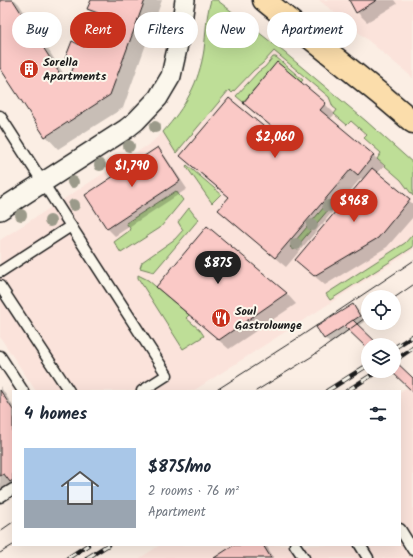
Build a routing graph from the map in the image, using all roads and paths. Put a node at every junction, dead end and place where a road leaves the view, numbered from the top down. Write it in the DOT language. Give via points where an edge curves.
graph roads {
  1 [pos="185,0"];
  2 [pos="264,0"];
  3 [pos="0,116"];
  4 [pos="413,122"];
  5 [pos="43,183"];
  6 [pos="0,210"];
  7 [pos="71,226"];
  8 [pos="0,272"];
  9 [pos="0,286"];
  10 [pos="0,356"];
  11 [pos="22,390"];
  12 [pos="68,390"];
  13 [pos="144,390"];
  14 [pos="12,490"];
  15 [pos="0,497"];
  16 [pos="401,531"];
  17 [pos="296,546"];
  18 [pos="361,546"];
  19 [pos="413,550"];
  20 [pos="304,558"];
  21 [pos="368,558"];
  1 -- 5 [label="street" via="171,76 158,98 126,129"];
  2 -- 4 [label="main road"];
  3 -- 5 [label="lane"];
  5 -- 6 [label="street"];
  5 -- 7 [label="lane"];
  7 -- 8 [label="lane"];
  7 -- 13 [label="lane" via="167,375"];
  9 -- 12 [label="lane"];
  10 -- 11 [label="lane"];
  14 -- 15 [label="lane"];
  16 -- 19 [label="lane"];
  17 -- 20 [label="lane"];
  18 -- 21 [label="lane"];
}
